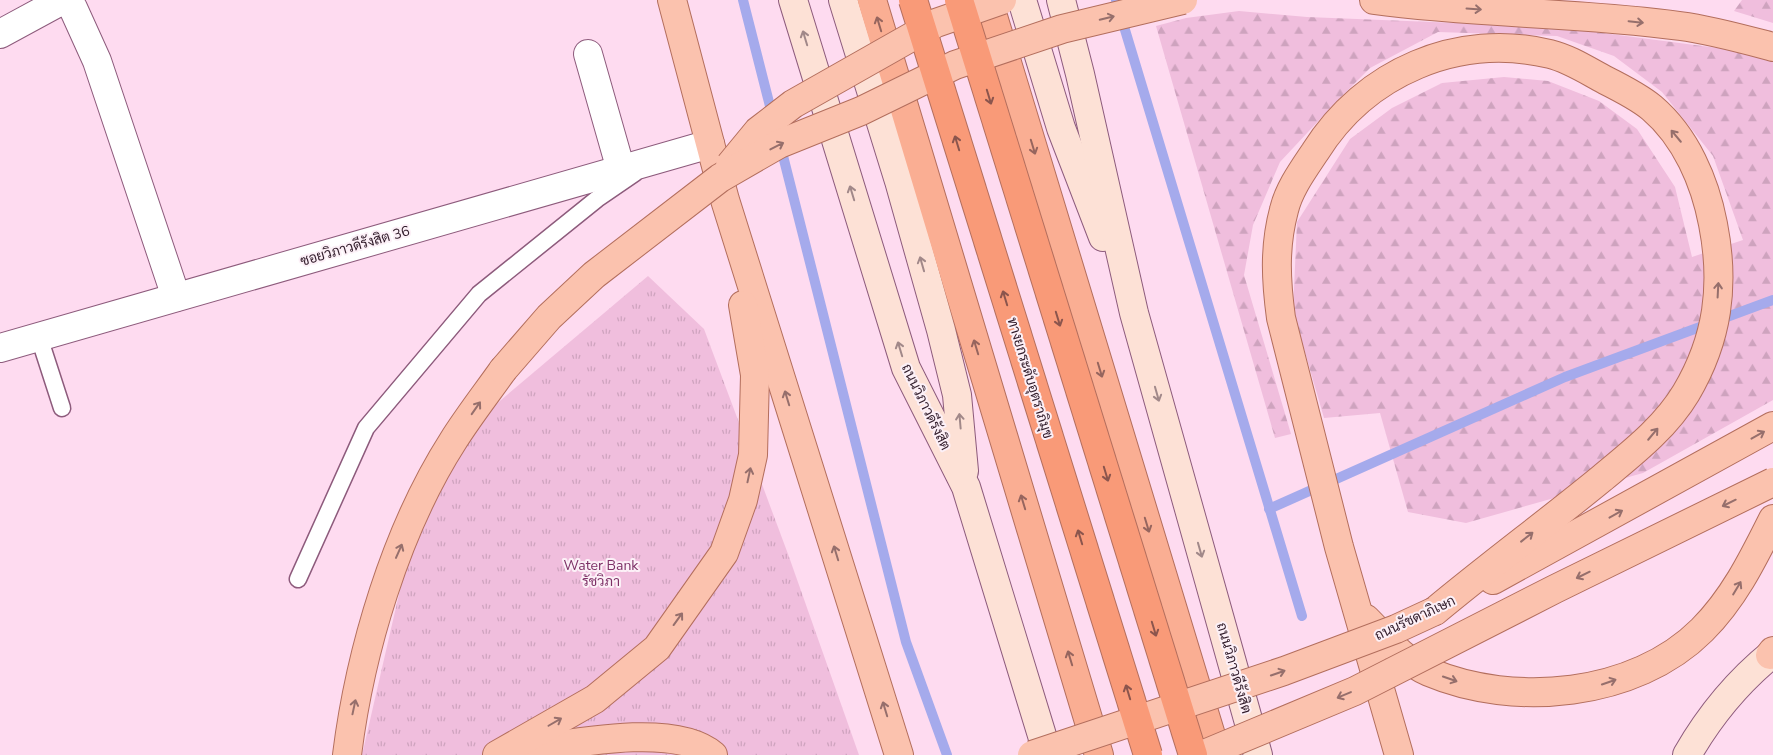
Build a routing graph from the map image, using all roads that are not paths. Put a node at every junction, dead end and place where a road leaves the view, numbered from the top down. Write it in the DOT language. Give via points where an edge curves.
graph roads {
  1 [pos="672,0"];
  2 [pos="794,0"];
  3 [pos="843,0"];
  4 [pos="872,0"];
  5 [pos="913,0"];
  6 [pos="959,0"];
  7 [pos="988,0"];
  8 [pos="1002,0"];
  9 [pos="1022,0"];
  10 [pos="1061,0"];
  11 [pos="1183,0"];
  12 [pos="1374,0"];
  13 [pos="0,34"];
  14 [pos="1773,47"];
  15 [pos="588,54"];
  16 [pos="710,144"];
  17 [pos="654,160"];
  18 [pos="621,170"];
  19 [pos="722,189"];
  20 [pos="176,297"];
  21 [pos="1134,313"];
  22 [pos="39,337"];
  23 [pos="0,348"];
  24 [pos="62,408"];
  25 [pos="1773,426"];
  26 [pos="1773,482"];
  27 [pos="966,487"];
  28 [pos="1773,519"];
  29 [pos="298,579"];
  30 [pos="1356,609"];
  31 [pos="1435,611"];
  32 [pos="1772,653"];
  33 [pos="347,755"];
  34 [pos="498,755"];
  35 [pos="713,755"];
  36 [pos="899,755"];
  37 [pos="1032,755"];
  38 [pos="1048,755"];
  39 [pos="1099,755"];
  40 [pos="1148,755"];
  41 [pos="1193,755"];
  42 [pos="1202,755"];
  43 [pos="1217,755"];
  44 [pos="1258,755"];
  45 [pos="1399,755"];
  46 [pos="1687,755"];
  1 -- 16 [label="main road"];
  27 -- 2 [label="main road, ถนนวิภาวดีรังสิต, one-way" via="906,368"];
  27 -- 3 [label="main road, one-way" via="957,395 941,330"];
  39 -- 4 [label="highway, one-way"];
  40 -- 5 [label="highway, ทางยกระดับอุตราภิมุข, one-way, bridge"];
  6 -- 41 [label="highway, one-way, bridge"];
  7 -- 43 [label="highway, one-way"];
  8 -- 19 [label="main road, bridge" via="936,23 793,104 758,131"];
  9 -- 21 [label="main road" via="1061,128"];
  10 -- 21 [label="main road, ถนนวิภาวดีรังสิต"];
  19 -- 11 [label="main road, one-way, bridge" via="779,144 861,111 955,65 1062,30"];
  12 -- 14 [label="main road, one-way" via="1414,6 1585,16 1682,26"];
  13 -- 20 [label="street" via="59,2 66,2 73,8 98,62"];
  15 -- 18 [label="street"];
  16 -- 17 [label="street, ซอยวิภาวดีรังสิต 36"];
  16 -- 19 [label="main road"];
  17 -- 18 [label="street, ซอยวิภาวดีรังสิต 36"];
  17 -- 29 [label="lane" via="597,199 473,301 366,428"];
  18 -- 20 [label="street, ซอยวิภาวดีรังสิต 36"];
  33 -- 19 [label="main road, one-way, bridge" via="350,725 367,649 388,577 421,501 452,442 502,370 548,317 594,275"];
  34 -- 19 [label="main road, one-way" via="595,699 657,648 724,553 743,500 753,455 755,375"];
  36 -- 19 [label="main road, one-way"];
  20 -- 22 [label="street, ซอยวิภาวดีรังสิต 36"];
  21 -- 44 [label="main road, ถนนวิภาวดีรังสิต, one-way"];
  22 -- 23 [label="street, ซอยวิภาวดีรังสิต 36"];
  22 -- 24 [label="lane"];
  31 -- 25 [label="main road, ถนนรัชดาภิเษก, one-way"];
  26 -- 42 [label="main road, one-way, bridge" via="1356,690"];
  27 -- 38 [label="main road, ถนนวิภาวดีรังสิต"];
  30 -- 28 [label="main road, one-way" via="1398,651 1428,671 1466,685 1506,692 1550,693 1593,687 1636,673 1674,652 1701,632 1728,601"];
  31 -- 30 [label="main road, one-way" via="1646,441 1684,396 1702,363 1717,319 1719,282 1710,209 1681,141 1652,108 1608,81 1552,55 1476,49 1448,53 1413,66 1378,86 1329,128 1284,207 1276,251 1281,318"];
  30 -- 45 [label="main road"];
  37 -- 31 [label="main road, ถนนรัชดาภิเษก, one-way, bridge" via="1284,670 1396,629"];
  32 -- 46 [label="main road" via="1730,692"];
  34 -- 35 [label="main road" via="638,736 682,741"];
}
